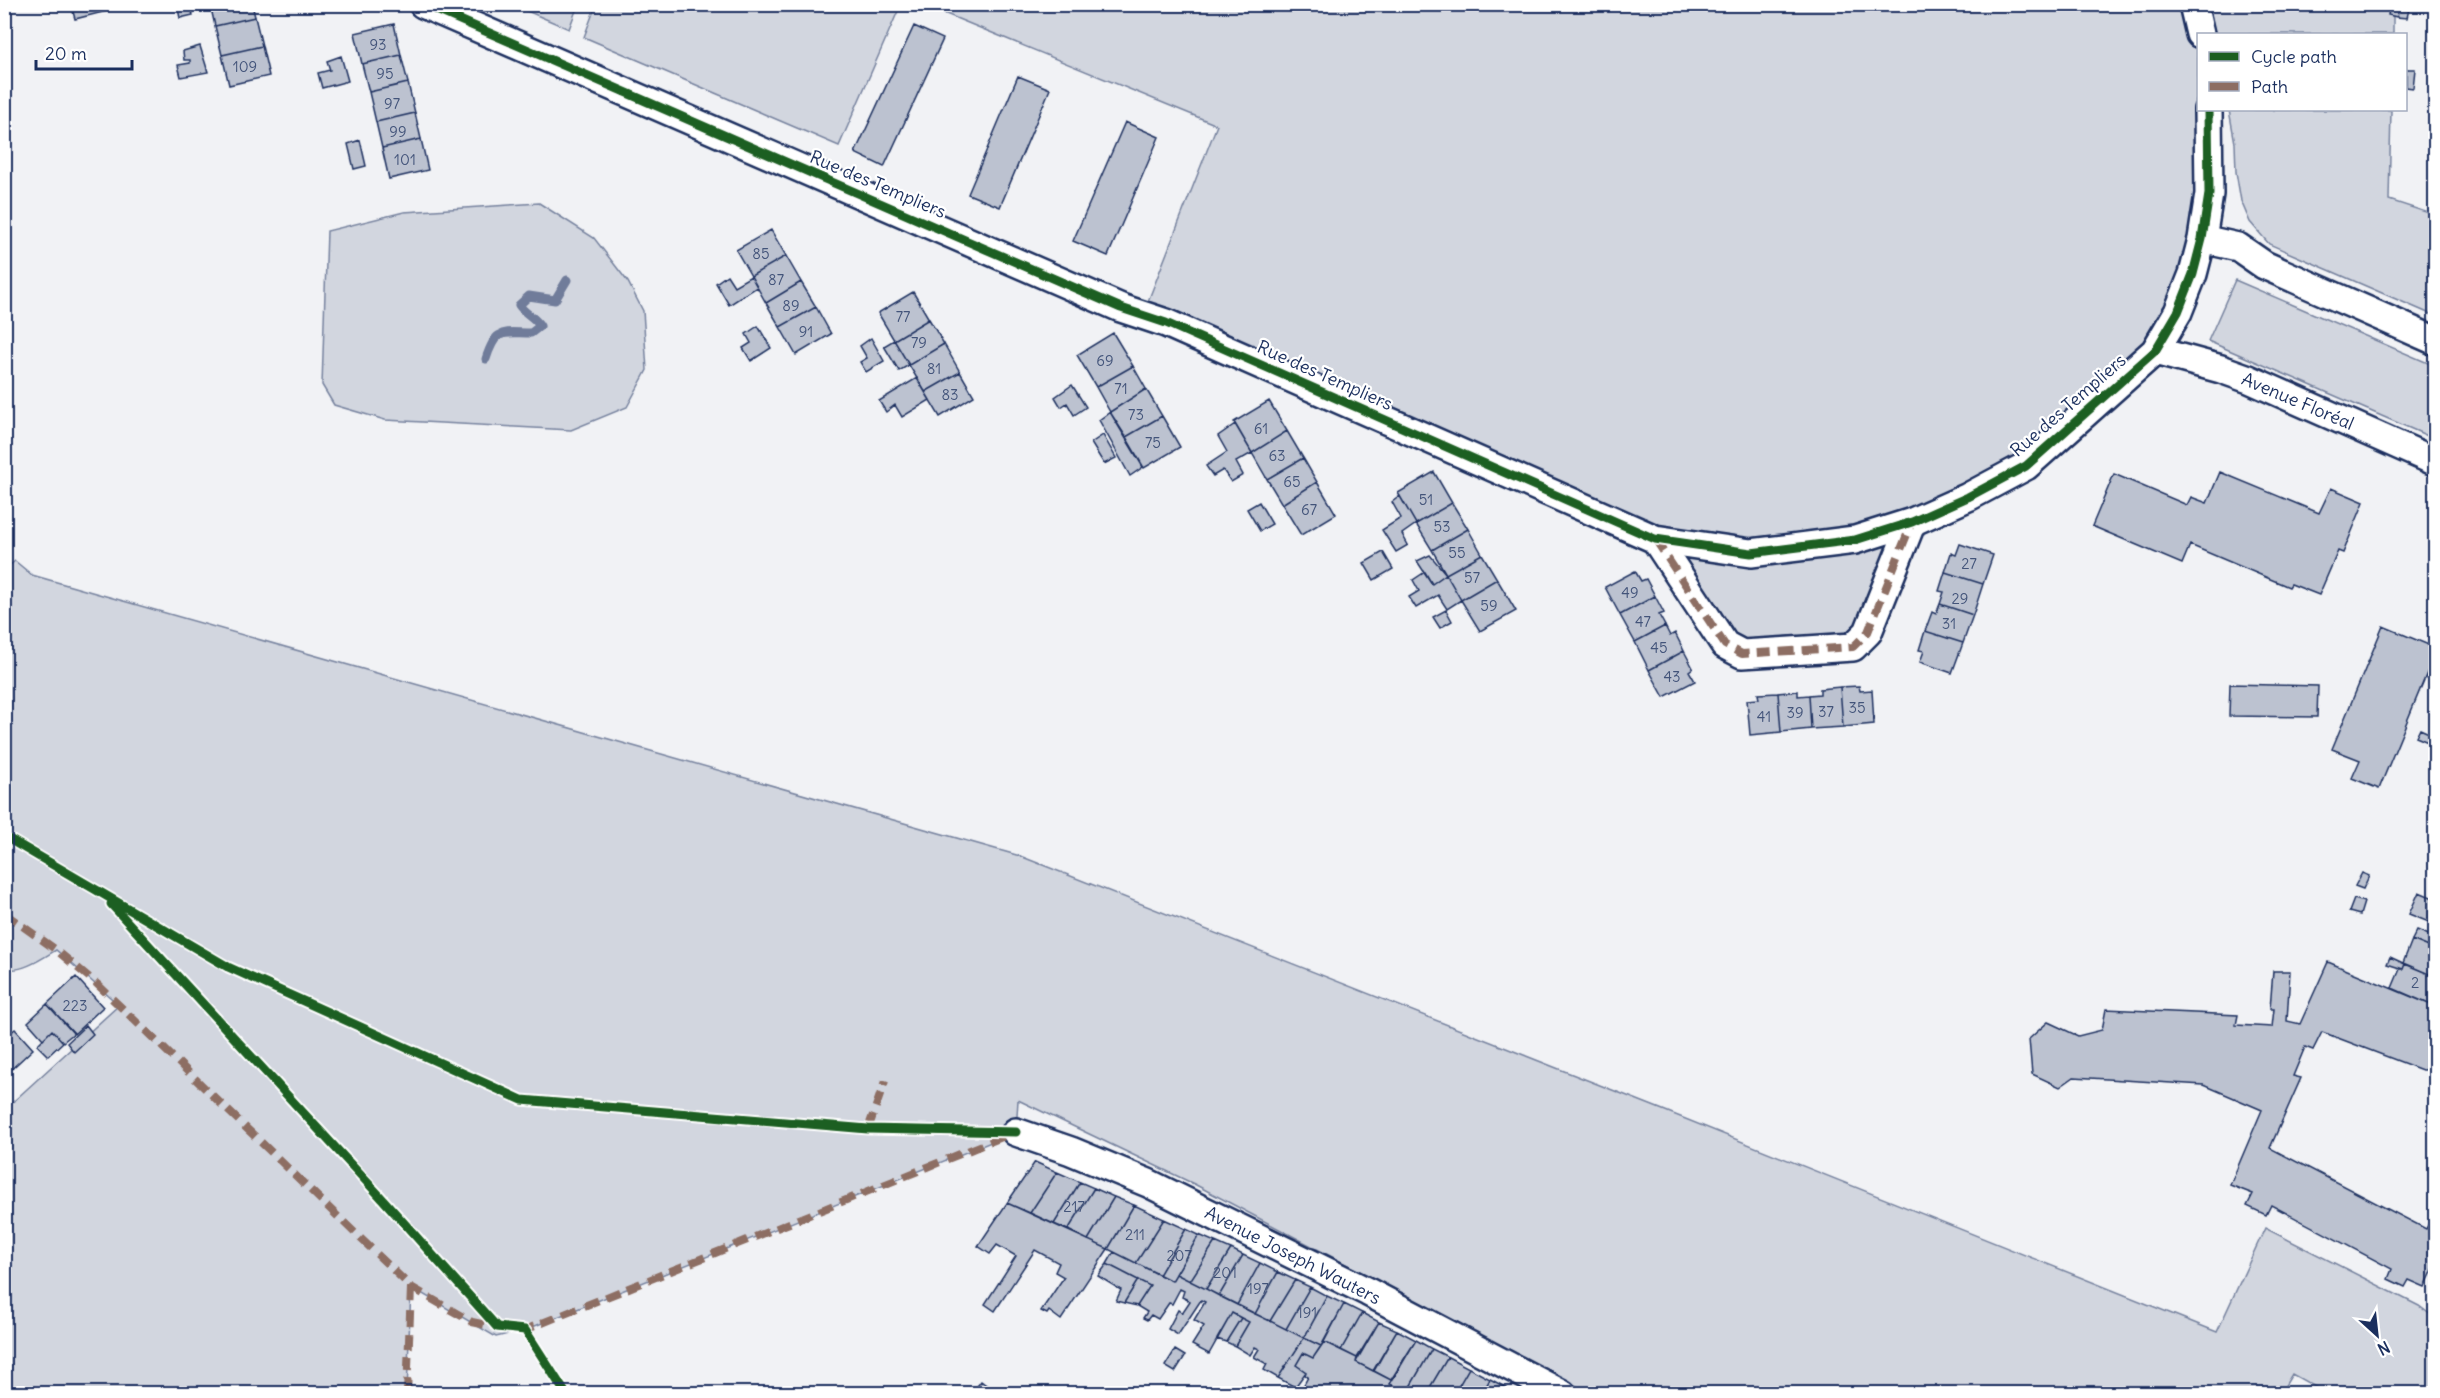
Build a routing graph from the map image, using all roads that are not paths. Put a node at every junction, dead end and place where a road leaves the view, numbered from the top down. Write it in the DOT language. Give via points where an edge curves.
graph roads {
  1 [pos="423,4"];
  2 [pos="2193,4"];
  3 [pos="2200,33"];
  4 [pos="2208,111"];
  5 [pos="2202,239"];
  6 [pos="2436,341"];
  7 [pos="2156,351"];
  8 [pos="2436,462"];
  9 [pos="1912,522"];
  10 [pos="1655,539"];
  11 [pos="1016,1132"];
  12 [pos="1562,1394"];
  1 -- 10 [label="street, Rue des Templiers" via="1121,308 1166,322"];
  2 -- 3 [label="street"];
  4 -- 5 [label="street, Rue des Templiers" via="2210,194"];
  5 -- 6 [label="street" via="2238,247 2264,265"];
  5 -- 7 [label="street, Rue des Templiers" via="2178,312"];
  7 -- 8 [label="street, Avenue Floréal" via="2248,379"];
  7 -- 9 [label="street, Rue des Templiers" via="2026,466"];
  9 -- 10 [label="street, Rue des Templiers" via="1855,540 1751,553"];
  9 -- 10 [label="street" via="1868,632 1853,647 1797,651 1742,654 1725,645"];
  11 -- 12 [label="street, Avenue Joseph Wauters" via="1148,1183"];
}
